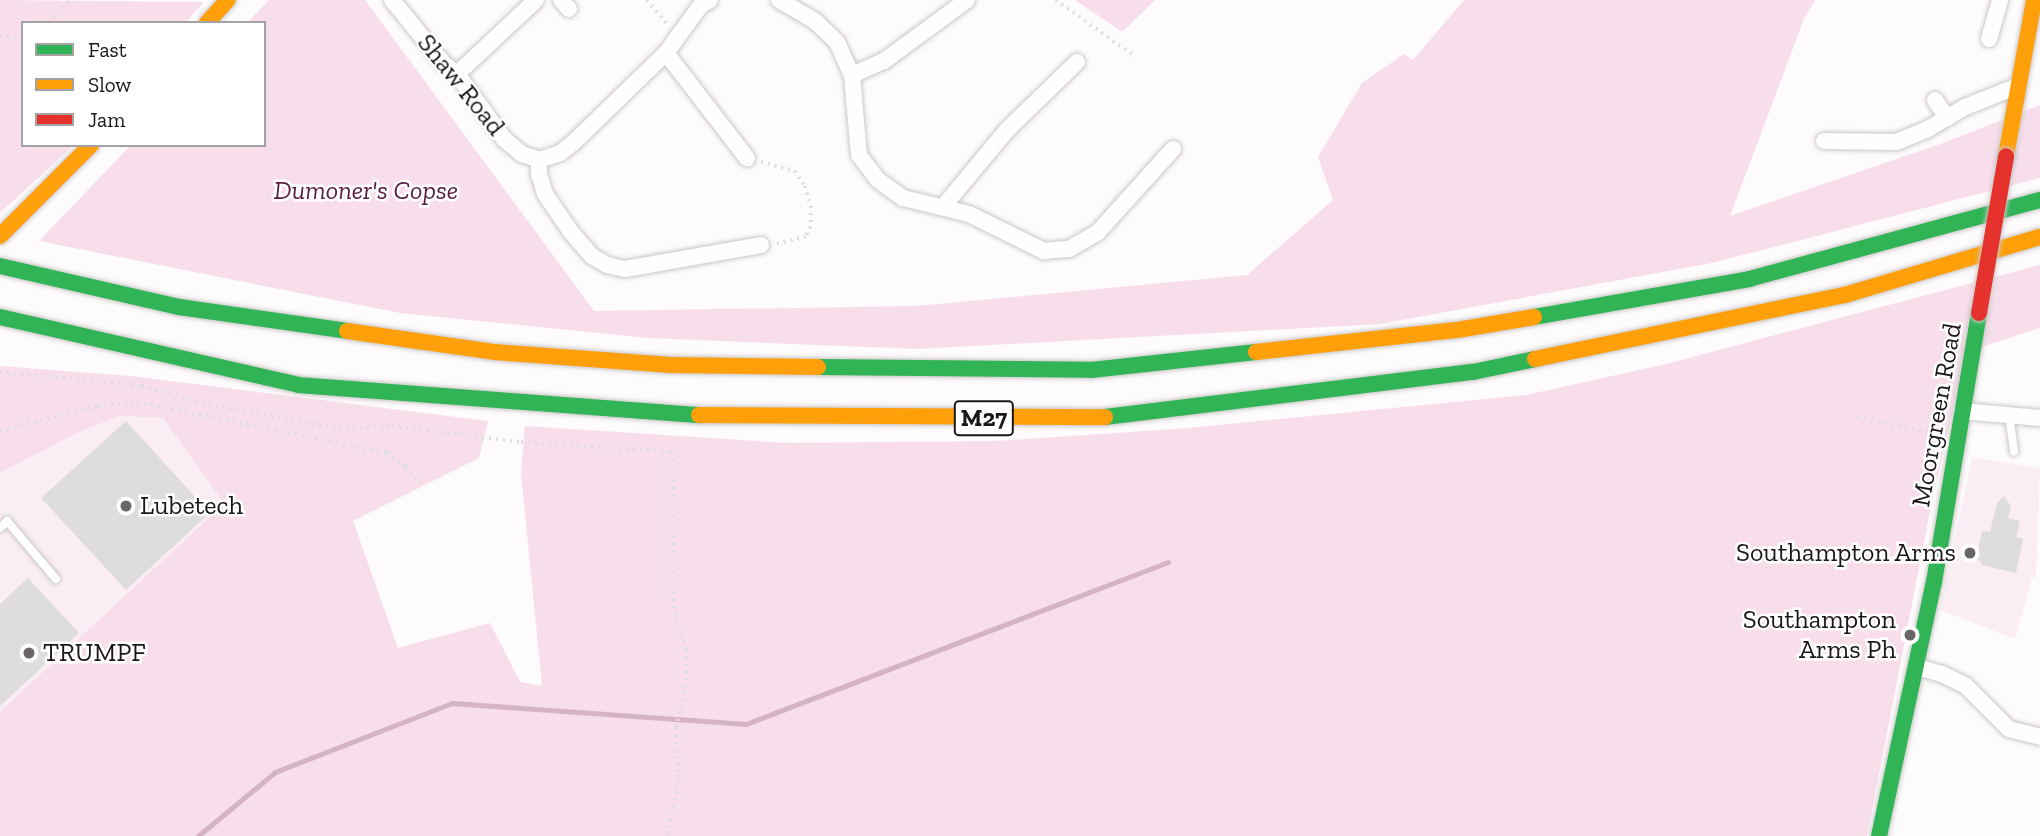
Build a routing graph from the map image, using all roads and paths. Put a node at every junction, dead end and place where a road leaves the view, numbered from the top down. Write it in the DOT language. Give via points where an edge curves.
graph roads {
  1 [pos="70,0"];
  2 [pos="228,0"];
  3 [pos="391,0"];
  4 [pos="536,0"];
  5 [pos="647,0"];
  6 [pos="710,0"];
  7 [pos="967,0"];
  8 [pos="1056,0"];
  9 [pos="2000,0"];
  10 [pos="2034,0"];
  11 [pos="785,1"];
  12 [pos="50,21"];
  13 [pos="209,21"];
  14 [pos="0,36"];
  15 [pos="678,37"];
  16 [pos="21,38"];
  17 [pos="1989,38"];
  18 [pos="667,53"];
  19 [pos="1136,57"];
  20 [pos="1077,62"];
  21 [pos="457,74"];
  22 [pos="852,75"];
  23 [pos="2018,86"];
  24 [pos="1935,100"];
  25 [pos="1947,118"];
  26 [pos="1824,141"];
  27 [pos="89,147"];
  28 [pos="1173,149"];
  29 [pos="747,158"];
  30 [pos="539,160"];
  31 [pos="2040,200"];
  32 [pos="943,207"];
  33 [pos="0,236"];
  34 [pos="2040,237"];
  35 [pos="761,245"];
  36 [pos="0,266"];
  37 [pos="0,317"];
  38 [pos="0,372"];
  39 [pos="1962,411"];
  40 [pos="2010,415"];
  41 [pos="1857,418"];
  42 [pos="2040,418"];
  43 [pos="0,431"];
  44 [pos="1958,438"];
  45 [pos="2014,452"];
  46 [pos="421,483"];
  47 [pos="0,527"];
  48 [pos="56,579"];
  49 [pos="1917,667"];
  50 [pos="2040,737"];
  51 [pos="668,836"];
  52 [pos="1879,836"];
  1 -- 12 [label="path"];
  2 -- 13 [label="main road"];
  3 -- 21 [label="street, Shaw Road"];
  4 -- 21 [label="street"];
  5 -- 15 [label="path"];
  6 -- 15 [label="street" via="701,5"];
  7 -- 22 [label="street" via="884,61"];
  8 -- 19 [label="path"];
  9 -- 17 [label="street"];
  10 -- 23 [label="main road, Moorgreen Road"];
  11 -- 22 [label="street" via="837,42"];
  14 -- 16 [label="path"];
  15 -- 18 [label="street"];
  18 -- 29 [label="street"];
  18 -- 30 [label="street" via="573,143"];
  20 -- 32 [label="street" via="1006,131"];
  21 -- 30 [label="street, Shaw Road" via="504,139 522,154"];
  22 -- 32 [label="street" via="859,155 878,180 903,198"];
  23 -- 25 [label="street"];
  23 -- 39 [label="main road, Moorgreen Road, bridge"];
  24 -- 25 [label="street"];
  25 -- 26 [label="street" via="1896,142"];
  27 -- 33 [label="main road"];
  28 -- 32 [label="street" via="1098,232 1069,249 1044,251 969,214"];
  29 -- 35 [label="path" via="795,171 811,206 806,237"];
  30 -- 35 [label="street" via="545,194 578,240 607,265 625,269"];
  31 -- 36 [label="main road, M27" via="1749,279 1463,328 1091,370 671,365 494,352 179,307"];
  34 -- 37 [label="main road, M27" via="1845,295 1473,372 1095,418 725,416 299,384"];
  38 -- 51 [label="path" via="142,386 209,405 339,428 392,426 521,442 673,452 673,592 687,650 677,728 679,778"];
  39 -- 40 [label="street"];
  39 -- 44 [label="main road, Moorgreen Road"];
  40 -- 42 [label="street"];
  40 -- 45 [label="lane"];
  41 -- 44 [label="path"];
  43 -- 46 [label="path" via="97,406 138,402 387,453"];
  44 -- 49 [label="main road, Moorgreen Road"];
  47 -- 48 [label="lane" via="7,521"];
  49 -- 50 [label="street" via="1965,685 2010,729"];
  49 -- 52 [label="main road, Moorgreen Road"];
}
